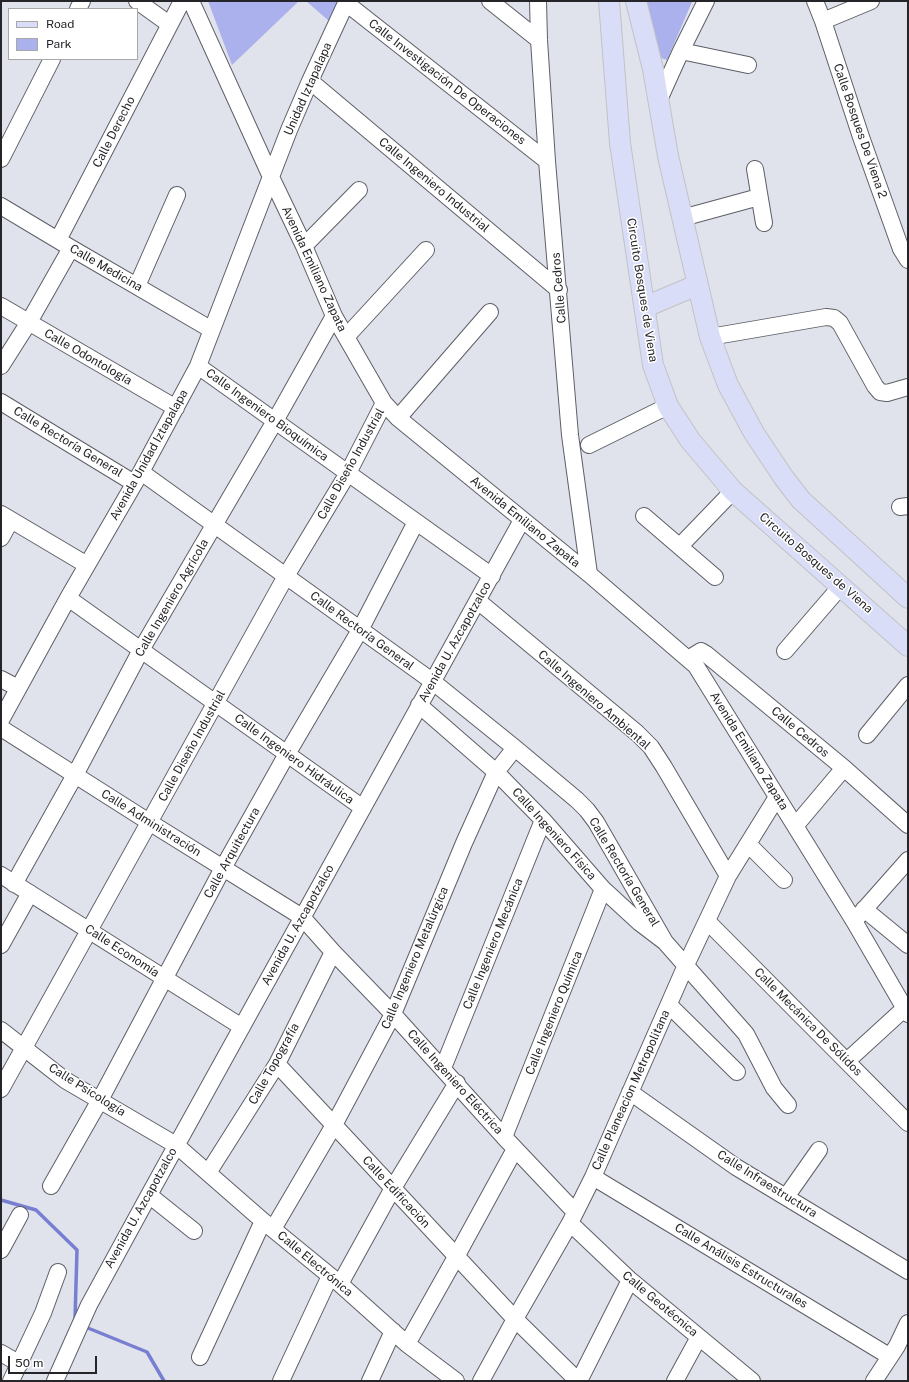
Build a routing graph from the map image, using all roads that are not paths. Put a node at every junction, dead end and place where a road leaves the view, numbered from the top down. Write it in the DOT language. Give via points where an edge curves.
graph roads {
  1 [pos="138,1"];
  2 [pos="182,1"];
  3 [pos="191,1"];
  4 [pos="490,1"];
  5 [pos="538,1"];
  6 [pos="609,1"];
  7 [pos="636,1"];
  8 [pos="706,1"];
  9 [pos="815,1"];
  10 [pos="871,1"];
  11 [pos="347,2"];
  12 [pos="823,21"];
  13 [pos="169,24"];
  14 [pos="539,40"];
  15 [pos="681,51"];
  16 [pos="51,60"];
  17 [pos="748,65"];
  18 [pos="310,81"];
  19 [pos="658,102"];
  20 [pos="1,159"];
  21 [pos="547,161"];
  22 [pos="755,169"];
  23 [pos="271,177"];
  24 [pos="359,190"];
  25 [pos="177,195"];
  26 [pos="759,197"];
  27 [pos="1,206"];
  28 [pos="682,218"];
  29 [pos="764,223"];
  30 [pos="65,244"];
  31 [pos="304,246"];
  32 [pos="426,250"];
  33 [pos="908,260"];
  34 [pos="698,285"];
  35 [pos="137,286"];
  36 [pos="559,290"];
  37 [pos="1,306"];
  38 [pos="645,307"];
  39 [pos="490,312"];
  40 [pos="334,316"];
  41 [pos="29,322"];
  42 [pos="212,330"];
  43 [pos="346,337"];
  44 [pos="710,337"];
  45 [pos="1,366"];
  46 [pos="198,366"];
  47 [pos="908,387"];
  48 [pos="1,402"];
  49 [pos="384,403"];
  50 [pos="668,406"];
  51 [pos="176,408"];
  52 [pos="398,418"];
  53 [pos="275,421"];
  54 [pos="589,445"];
  55 [pos="348,474"];
  56 [pos="137,477"];
  57 [pos="733,490"];
  58 [pos="644,516"];
  59 [pos="6,517"];
  60 [pos="522,520"];
  61 [pos="416,522"];
  62 [pos="214,524"];
  63 [pos="1,538"];
  64 [pos="680,546"];
  65 [pos="87,565"];
  66 [pos="589,574"];
  67 [pos="286,576"];
  68 [pos="492,576"];
  69 [pos="715,578"];
  70 [pos="841,586"];
  71 [pos="68,598"];
  72 [pos="908,598"];
  73 [pos="478,602"];
  74 [pos="360,630"];
  75 [pos="908,646"];
  76 [pos="141,650"];
  77 [pos="785,651"];
  78 [pos="688,659"];
  79 [pos="1,679"];
  80 [pos="432,681"];
  81 [pos="908,685"];
  82 [pos="18,688"];
  83 [pos="215,703"];
  84 [pos="419,705"];
  85 [pos="1,720"];
  86 [pos="1,728"];
  87 [pos="867,735"];
  88 [pos="515,748"];
  89 [pos="286,754"];
  90 [pos="844,768"];
  91 [pos="496,772"];
  92 [pos="75,775"];
  93 [pos="777,797"];
  94 [pos="363,808"];
  95 [pos="543,820"];
  96 [pos="149,822"];
  97 [pos="796,825"];
  98 [pos="908,825"];
  99 [pos="748,844"];
  100 [pos="908,860"];
  101 [pos="223,868"];
  102 [pos="1,875"];
  103 [pos="728,876"];
  104 [pos="784,880"];
  105 [pos="14,884"];
  106 [pos="603,889"];
  107 [pos="30,893"];
  108 [pos="859,915"];
  109 [pos="302,917"];
  110 [pos="707,921"];
  111 [pos="90,930"];
  112 [pos="665,942"];
  113 [pos="1,945"];
  114 [pos="908,945"];
  115 [pos="333,952"];
  116 [pos="686,965"];
  117 [pos="164,978"];
  118 [pos="669,1005"];
  119 [pos="906,1011"];
  120 [pos="393,1014"];
  121 [pos="242,1028"];
  122 [pos="1,1030"];
  123 [pos="24,1048"];
  124 [pos="846,1061"];
  125 [pos="277,1064"];
  126 [pos="443,1068"];
  127 [pos="737,1072"];
  128 [pos="457,1083"];
  129 [pos="1,1089"];
  130 [pos="630,1092"];
  131 [pos="100,1100"];
  132 [pos="788,1105"];
  133 [pos="908,1123"];
  134 [pos="334,1125"];
  135 [pos="504,1137"];
  136 [pos="176,1145"];
  137 [pos="515,1149"];
  138 [pos="819,1150"];
  139 [pos="208,1173"];
  140 [pos="593,1177"];
  141 [pos="51,1186"];
  142 [pos="393,1188"];
  143 [pos="149,1195"];
  144 [pos="786,1197"];
  145 [pos="20,1215"];
  146 [pos="573,1218"];
  147 [pos="268,1225"];
  148 [pos="194,1231"];
  149 [pos="1,1250"];
  150 [pos="456,1257"];
  151 [pos="908,1271"];
  152 [pos="58,1272"];
  153 [pos="335,1280"];
  154 [pos="630,1280"];
  155 [pos="515,1319"];
  156 [pos="908,1323"];
  157 [pos="393,1331"];
  158 [pos="699,1337"];
  159 [pos="407,1344"];
  160 [pos="898,1350"];
  161 [pos="1,1353"];
  162 [pos="200,1357"];
  163 [pos="20,1364"];
  164 [pos="11,1381"];
  165 [pos="55,1381"];
  166 [pos="281,1381"];
  167 [pos="370,1381"];
  168 [pos="456,1381"];
  169 [pos="481,1381"];
  170 [pos="578,1381"];
  171 [pos="675,1381"];
  172 [pos="752,1381"];
  173 [pos="874,1381"];
  1 -- 13 [label="street"];
  2 -- 13 [label="street, Calle Derecho"];
  3 -- 23 [label="street, Avenida Emiliano Zapata"];
  4 -- 14 [label="street"];
  5 -- 14 [label="street, Calle Cedros"];
  6 -- 38 [label="main road, Circuito Bosques de Viena" via="620,143"];
  7 -- 19 [label="main road" via="653,68"];
  8 -- 15 [label="street"];
  9 -- 12 [label="street, Calle Bosques De Viena 2"];
  10 -- 12 [label="street"];
  11 -- 18 [label="street, Unidad Iztapalapa"];
  11 -- 21 [label="street, Calle Investigación De Operaciones"];
  12 -- 33 [label="street, Calle Bosques De Viena 2" via="871,167 901,249"];
  13 -- 30 [label="street, Calle Derecho"];
  14 -- 21 [label="street, Calle Cedros"];
  15 -- 17 [label="street"];
  15 -- 19 [label="street"];
  16 -- 20 [label="street"];
  18 -- 23 [label="street, Unidad Iztapalapa"];
  18 -- 36 [label="street, Calle Ingeniero Industrial"];
  19 -- 28 [label="main road"];
  21 -- 36 [label="street, Calle Cedros"];
  22 -- 26 [label="street"];
  23 -- 31 [label="street, Avenida Emiliano Zapata"];
  23 -- 42 [label="street, Avenida Unidad Iztapalapa"];
  24 -- 31 [label="street"];
  25 -- 35 [label="street"];
  26 -- 28 [label="street"];
  26 -- 29 [label="street"];
  27 -- 30 [label="street, Calle Medicina"];
  28 -- 34 [label="main road"];
  30 -- 35 [label="street, Calle Medicina"];
  30 -- 41 [label="street, Calle Derecho"];
  31 -- 40 [label="street, Avenida Emiliano Zapata"];
  32 -- 43 [label="street"];
  34 -- 38 [label="main road"];
  34 -- 44 [label="main road"];
  35 -- 42 [label="street, Calle Medicina"];
  36 -- 66 [label="street, Calle Cedros" via="570,435"];
  37 -- 41 [label="street, Calle Odontología"];
  38 -- 50 [label="main road, Circuito Bosques de Viena" via="653,365"];
  39 -- 52 [label="street"];
  40 -- 43 [label="street, Avenida Emiliano Zapata"];
  40 -- 53 [label="street, Calle Ingeniero Agrícola"];
  41 -- 45 [label="street, Calle Derecho"];
  41 -- 51 [label="street, Calle Odontología"];
  42 -- 46 [label="street, Avenida Unidad Iztapalapa"];
  43 -- 49 [label="street, Avenida Emiliano Zapata"];
  44 -- 47 [label="street" via="826,317 834,318 840,323 880,392 887,393"];
  44 -- 72 [label="main road" via="728,385 754,434 784,478 801,500"];
  46 -- 51 [label="street, Avenida Unidad Iztapalapa"];
  46 -- 53 [label="street, Calle Ingeniero Bioquímica"];
  48 -- 56 [label="street, Calle Rectoría General"];
  49 -- 52 [label="street, Avenida Emiliano Zapata"];
  49 -- 55 [label="street, Calle Diseño Industrial"];
  50 -- 54 [label="street"];
  50 -- 57 [label="main road, Circuito Bosques de Viena" via="690,440"];
  51 -- 56 [label="street, Avenida Unidad Iztapalapa"];
  52 -- 60 [label="street, Avenida Emiliano Zapata"];
  53 -- 55 [label="street, Calle Ingeniero Bioquímica"];
  53 -- 62 [label="street, Calle Ingeniero Agrícola"];
  55 -- 61 [label="street, Calle Ingeniero Bioquímica"];
  55 -- 67 [label="street, Calle Diseño Industrial"];
  56 -- 62 [label="street, Calle Rectoría General"];
  56 -- 65 [label="street, Avenida Unidad Iztapalapa"];
  57 -- 64 [label="street"];
  57 -- 70 [label="main road, Circuito Bosques de Viena"];
  58 -- 64 [label="street"];
  59 -- 63 [label="street"];
  59 -- 65 [label="street"];
  60 -- 66 [label="street, Avenida Emiliano Zapata"];
  60 -- 68 [label="street, Avenida U. Azcapotzalco"];
  61 -- 68 [label="street, Calle Ingeniero Bioquímica"];
  61 -- 74 [label="street, Calle Arquitectura"];
  62 -- 67 [label="street, Calle Rectoría General"];
  62 -- 76 [label="street, Calle Ingeniero Agrícola"];
  64 -- 69 [label="street"];
  65 -- 71 [label="street, Avenida Unidad Iztapalapa"];
  66 -- 78 [label="street, Avenida Emiliano Zapata"];
  67 -- 74 [label="street, Calle Rectoría General"];
  67 -- 83 [label="street, Calle Diseño Industrial"];
  68 -- 73 [label="street, Avenida U. Azcapotzalco"];
  70 -- 75 [label="main road, Circuito Bosques de Viena"];
  70 -- 77 [label="street"];
  71 -- 76 [label="street, Calle Ingeniero Hidráulica"];
  71 -- 82 [label="street, Avenida Unidad Iztapalapa"];
  73 -- 80 [label="street, Avenida U. Azcapotzalco"];
  73 -- 103 [label="street, Calle Ingeniero Ambiental" via="651,747"];
  74 -- 80 [label="street, Calle Rectoría General"];
  74 -- 89 [label="street, Calle Arquitectura"];
  76 -- 83 [label="street, Calle Ingeniero Hidráulica"];
  76 -- 92 [label="street, Calle Ingeniero Agrícola"];
  78 -- 90 [label="street, Calle Cedros" via="700,651 706,654"];
  78 -- 93 [label="street, Avenida Emiliano Zapata" via="696,666"];
  79 -- 82 [label="street"];
  80 -- 84 [label="street, Avenida U. Azcapotzalco"];
  80 -- 88 [label="street, Calle Rectoría General"];
  81 -- 87 [label="street"];
  82 -- 85 [label="street, Avenida Unidad Iztapalapa"];
  83 -- 89 [label="street, Calle Ingeniero Hidráulica"];
  83 -- 96 [label="street, Calle Diseño Industrial"];
  84 -- 91 [label="street, Calle Ingeniero Física"];
  84 -- 94 [label="street, Avenida U. Azcapotzalco"];
  86 -- 92 [label="street, Calle Administración"];
  88 -- 91 [label="street, Calle Ingeniero Metalúrgica"];
  88 -- 112 [label="street, Calle Rectoría General" via="587,810"];
  89 -- 94 [label="street, Calle Ingeniero Hidráulica"];
  89 -- 101 [label="street, Calle Arquitectura"];
  90 -- 97 [label="street"];
  90 -- 98 [label="street, Calle Cedros"];
  91 -- 95 [label="street, Calle Ingeniero Física"];
  91 -- 120 [label="street, Calle Ingeniero Metalúrgica"];
  92 -- 96 [label="street, Calle Administración"];
  92 -- 105 [label="street, Calle Ingeniero Agrícola"];
  93 -- 97 [label="street, Avenida Emiliano Zapata"];
  93 -- 99 [label="street, Calle Planeacion Metropolitana"];
  94 -- 109 [label="street, Avenida U. Azcapotzalco"];
  95 -- 106 [label="street, Calle Ingeniero Física"];
  95 -- 126 [label="street, Calle Ingeniero Mecánica"];
  96 -- 101 [label="street, Calle Administración"];
  96 -- 111 [label="street, Calle Diseño Industrial"];
  97 -- 108 [label="street, Avenida Emiliano Zapata"];
  99 -- 103 [label="street, Calle Planeacion Metropolitana"];
  99 -- 104 [label="street"];
  100 -- 108 [label="street"];
  101 -- 109 [label="street, Calle Administración"];
  101 -- 117 [label="street, Calle Arquitectura"];
  102 -- 105 [label="street, Calle Economía"];
  103 -- 110 [label="street, Calle Planeacion Metropolitana"];
  105 -- 107 [label="street, Calle Economía"];
  106 -- 112 [label="street, Calle Ingeniero Física"];
  106 -- 135 [label="street, Calle Ingeniero Química"];
  107 -- 111 [label="street, Calle Economía"];
  107 -- 113 [label="street"];
  108 -- 114 [label="street"];
  108 -- 119 [label="street, Avenida Emiliano Zapata"];
  109 -- 115 [label="street, Calle Ingeniero Eléctrica"];
  109 -- 121 [label="street, Avenida U. Azcapotzalco"];
  110 -- 116 [label="street, Calle Planeacion Metropolitana"];
  110 -- 124 [label="street, Calle Mecánica De Sólidos"];
  111 -- 117 [label="street, Calle Economía"];
  111 -- 123 [label="street, Calle Diseño Industrial"];
  112 -- 116 [label="street, Calle Ingeniero Física"];
  115 -- 120 [label="street, Calle Ingeniero Eléctrica"];
  115 -- 125 [label="street, Calle Topografía"];
  116 -- 118 [label="street, Calle Planeacion Metropolitana"];
  116 -- 132 [label="street, Calle Ingeniero Física" via="746,1034 774,1088"];
  117 -- 121 [label="street, Calle Economía"];
  117 -- 131 [label="street, Calle Arquitectura"];
  118 -- 127 [label="street"];
  118 -- 130 [label="street, Calle Planeacion Metropolitana"];
  119 -- 124 [label="street"];
  120 -- 126 [label="street, Calle Ingeniero Eléctrica"];
  120 -- 134 [label="street, Calle Ingeniero Metalúrgica"];
  121 -- 136 [label="street, Avenida U. Azcapotzalco"];
  122 -- 123 [label="street, Calle Psicología"];
  123 -- 129 [label="street, Calle Diseño Industrial"];
  123 -- 131 [label="street, Calle Psicología" via="65,1080"];
  124 -- 133 [label="street, Calle Mecánica De Sólidos"];
  125 -- 134 [label="street, Calle Edificación"];
  125 -- 139 [label="street, Calle Topografía"];
  126 -- 128 [label="street, Calle Ingeniero Eléctrica"];
  128 -- 135 [label="street, Calle Ingeniero Eléctrica"];
  128 -- 142 [label="street"];
  130 -- 140 [label="street, Calle Planeacion Metropolitana"];
  130 -- 144 [label="street, Calle Infraestructura" via="736,1167"];
  131 -- 136 [label="street, Calle Psicología"];
  131 -- 141 [label="street, Calle Arquitectura"];
  134 -- 142 [label="street, Calle Edificación"];
  134 -- 147 [label="street, Calle Ingeniero Metalúrgica"];
  135 -- 137 [label="street, Calle Ingeniero Eléctrica"];
  136 -- 139 [label="street, Calle Electrónica"];
  136 -- 143 [label="street, Avenida U. Azcapotzalco"];
  137 -- 146 [label="street, Calle Ingeniero Eléctrica"];
  137 -- 150 [label="street"];
  138 -- 144 [label="street"];
  139 -- 147 [label="street, Calle Electrónica"];
  140 -- 146 [label="street, Calle Planeacion Metropolitana"];
  140 -- 160 [label="street, Calle Análisis Estructurales"];
  142 -- 150 [label="street, Calle Edificación"];
  142 -- 153 [label="street"];
  143 -- 148 [label="street"];
  143 -- 165 [label="street, Avenida U. Azcapotzalco" via="89,1304"];
  144 -- 151 [label="street, Calle Infraestructura"];
  145 -- 149 [label="street"];
  146 -- 154 [label="street, Calle Geotécnica"];
  146 -- 155 [label="street, Calle Planeacion Metropolitana"];
  147 -- 153 [label="street, Calle Electrónica"];
  147 -- 162 [label="street, Calle Ingeniero Metalúrgica"];
  150 -- 155 [label="street, Calle Edificación"];
  150 -- 159 [label="street"];
  152 -- 163 [label="street"];
  153 -- 157 [label="street, Calle Electrónica"];
  153 -- 166 [label="street"];
  154 -- 158 [label="street, Calle Geotécnica"];
  154 -- 170 [label="street"];
  155 -- 169 [label="street, Calle Planeacion Metropolitana"];
  155 -- 170 [label="street, Calle Edificación"];
  156 -- 160 [label="street"];
  157 -- 159 [label="street, Calle Electrónica"];
  157 -- 167 [label="street"];
  158 -- 171 [label="street"];
  158 -- 172 [label="street, Calle Geotécnica"];
  159 -- 168 [label="street, Calle Electrónica"];
  160 -- 173 [label="street"];
  161 -- 163 [label="street"];
  163 -- 164 [label="street"];
}
